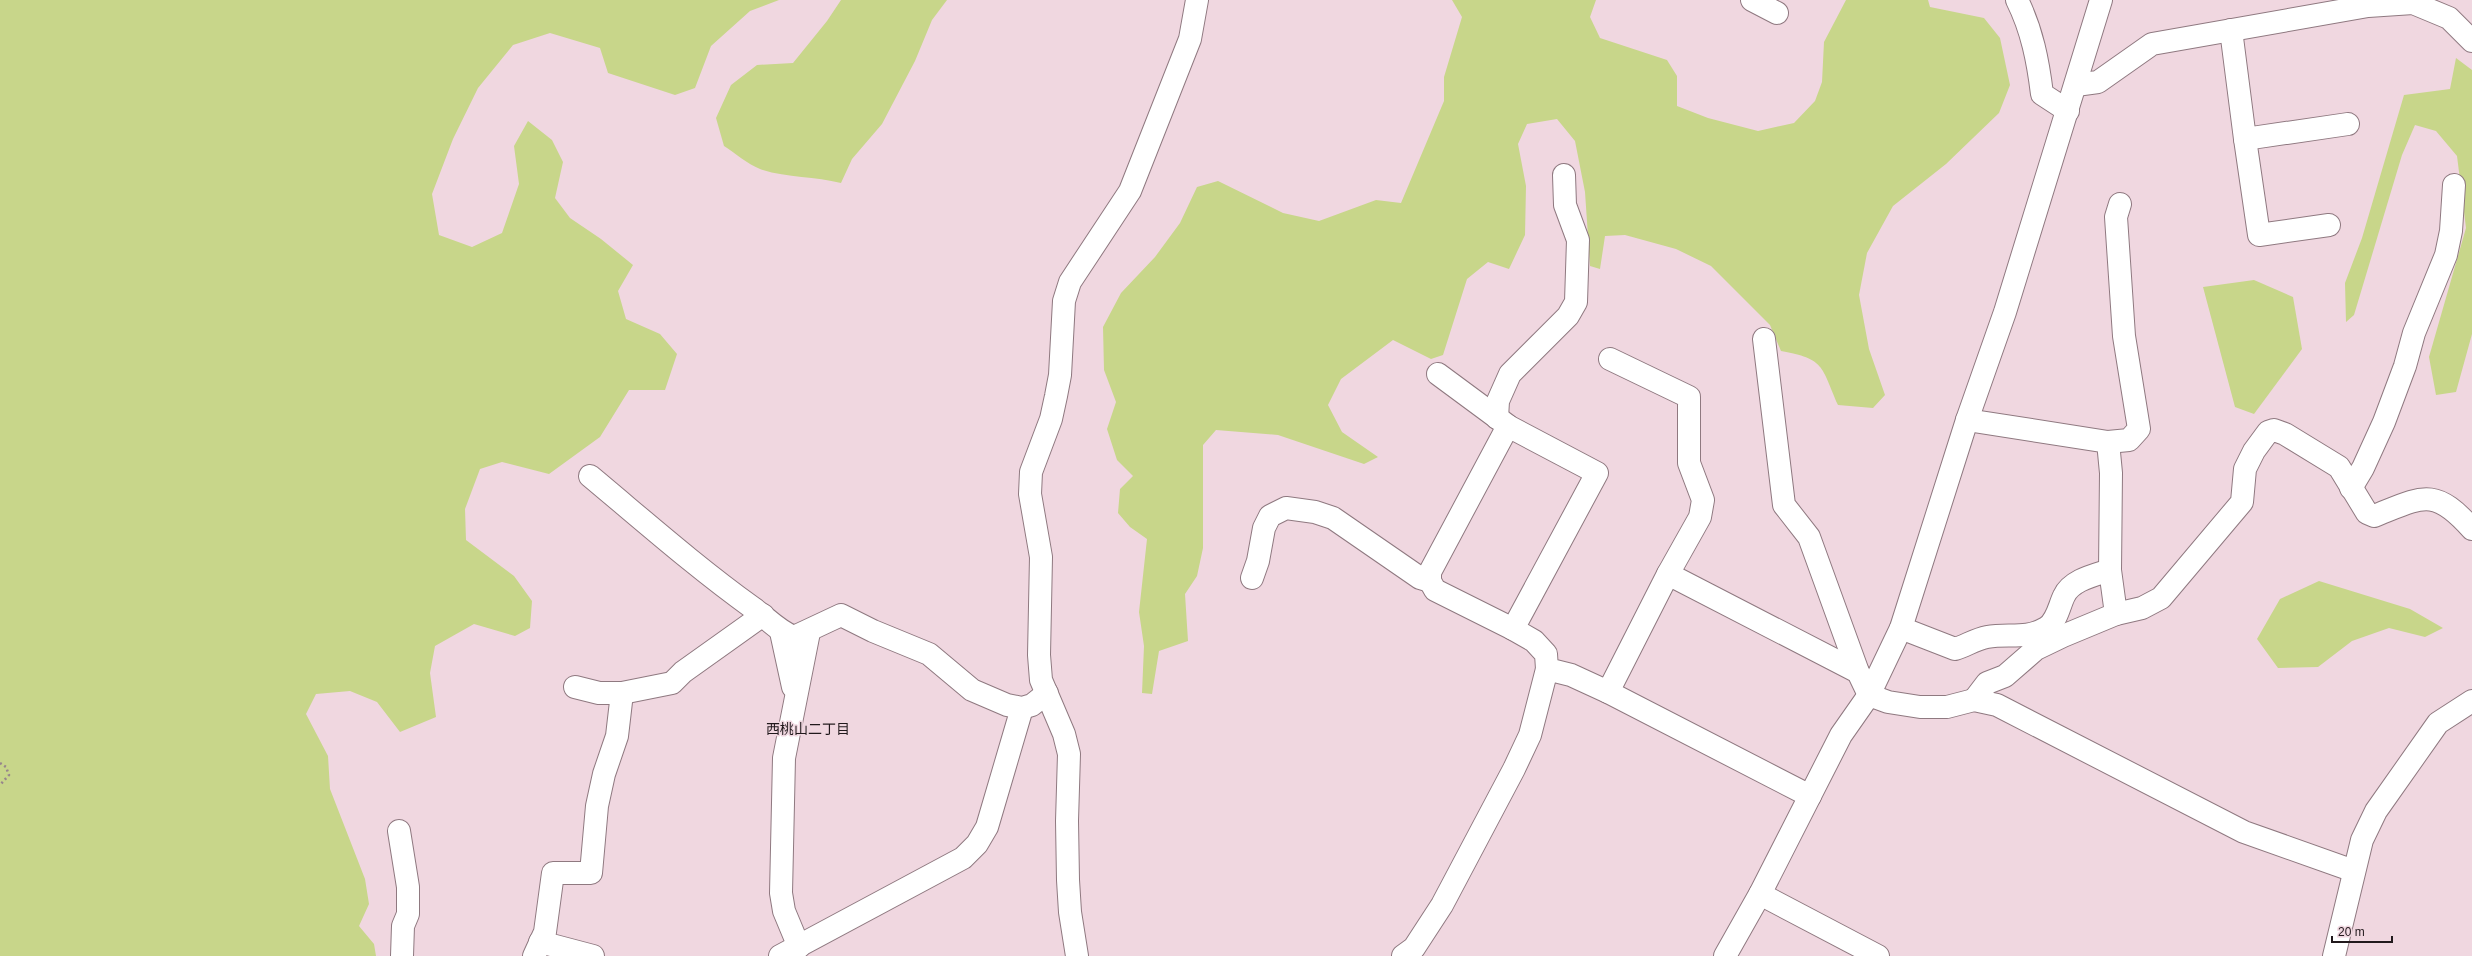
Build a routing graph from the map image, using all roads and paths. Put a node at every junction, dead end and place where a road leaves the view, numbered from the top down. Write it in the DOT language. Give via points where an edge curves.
graph roads {
  1 [pos="1197,0"];
  2 [pos="1752,0"];
  3 [pos="2017,0"];
  4 [pos="2101,0"];
  5 [pos="2367,3"];
  6 [pos="1777,13"];
  7 [pos="2231,30"];
  8 [pos="2472,41"];
  9 [pos="2076,85"];
  10 [pos="2068,112"];
  11 [pos="2348,124"];
  12 [pos="2245,139"];
  13 [pos="1564,175"];
  14 [pos="2454,185"];
  15 [pos="2120,204"];
  16 [pos="2328,226"];
  17 [pos="1764,339"];
  18 [pos="1610,359"];
  19 [pos="1438,374"];
  20 [pos="1967,420"];
  21 [pos="1503,422"];
  22 [pos="2108,442"];
  23 [pos="590,476"];
  24 [pos="2351,488"];
  25 [pos="2472,529"];
  26 [pos="2110,570"];
  27 [pos="1668,574"];
  28 [pos="1252,578"];
  29 [pos="1430,581"];
  30 [pos="2116,614"];
  31 [pos="764,615"];
  32 [pos="1902,628"];
  33 [pos="1513,629"];
  34 [pos="781,632"];
  35 [pos="809,632"];
  36 [pos="1547,670"];
  37 [pos="1858,672"];
  38 [pos="575,687"];
  39 [pos="1608,692"];
  40 [pos="622,693"];
  41 [pos="1047,693"];
  42 [pos="1869,695"];
  43 [pos="1974,700"];
  44 [pos="2472,702"];
  45 [pos="796,706"];
  46 [pos="1022,708"];
  47 [pos="0,763"];
  48 [pos="0,785"];
  49 [pos="1810,796"];
  50 [pos="398,831"];
  51 [pos="2354,871"];
  52 [pos="1760,894"];
  53 [pos="799,947"];
  54 [pos="537,949"];
  55 [pos="402,956"];
  56 [pos="593,956"];
  57 [pos="780,956"];
  58 [pos="1077,956"];
  59 [pos="1403,956"];
  60 [pos="1725,956"];
  61 [pos="1878,956"];
  62 [pos="2334,956"];
  1 -- 41 [label="street" via="1190,39 1130,191 1070,282 1064,301 1060,375 1051,419 1032,472 1030,494 1041,558 1039,655 1041,680"];
  2 -- 6 [label="street"];
  3 -- 10 [label="street" via="2037,55 2042,94"];
  4 -- 9 [label="street"];
  5 -- 7 [label="street"];
  5 -- 8 [label="street" via="2413,4 2449,18"];
  7 -- 9 [label="street" via="2152,44 2098,82"];
  7 -- 12 [label="street"];
  9 -- 10 [label="street"];
  10 -- 20 [label="street" via="2005,312"];
  11 -- 12 [label="street"];
  12 -- 16 [label="street" via="2259,235"];
  13 -- 21 [label="street" via="1566,205 1578,240 1576,302 1568,316 1510,374 1498,401"];
  14 -- 24 [label="street" via="2451,231 2446,255 2414,334 2384,422"];
  15 -- 22 [label="street" via="2116,217 2124,336 2139,429 2129,440"];
  17 -- 37 [label="street" via="1784,505 1809,537"];
  18 -- 27 [label="street" via="1689,397 1690,462 1703,500 1700,517"];
  19 -- 21 [label="street"];
  20 -- 22 [label="street"];
  20 -- 32 [label="street"];
  21 -- 29 [label="street" via="1430,572"];
  21 -- 33 [label="street" via="1597,473"];
  22 -- 26 [label="street" via="2111,473"];
  23 -- 31 [label="street" via="712,579"];
  24 -- 25 [label="street" via="2367,513 2374,516 2414,499 2430,498 2457,512"];
  24 -- 30 [label="street" via="2339,467 2285,434 2274,430 2268,432 2245,469 2242,502 2178,580 2161,598 2142,608"];
  26 -- 30 [label="street"];
  26 -- 32 [label="street" via="2082,579 2064,595 2059,611 2048,627 2033,634 2019,637 1984,637 1955,649"];
  27 -- 37 [label="street"];
  27 -- 39 [label="street"];
  28 -- 29 [label="street" via="1264,528 1270,516 1286,508 1296,508 1333,518 1420,578"];
  29 -- 33 [label="street" via="1435,590"];
  30 -- 43 [label="street" via="2036,649 2005,676 1987,682"];
  31 -- 34 [label="street"];
  31 -- 40 [label="street" via="672,682"];
  32 -- 42 [label="street"];
  33 -- 36 [label="street" via="1534,641 1546,654"];
  34 -- 35 [label="street" via="794,637"];
  34 -- 45 [label="street"];
  35 -- 45 [label="street"];
  35 -- 46 [label="street" via="842,615 878,634 929,654 972,690 1007,705"];
  36 -- 39 [label="street" via="1571,674"];
  36 -- 59 [label="street" via="1530,735 1514,769 1442,905 1414,948"];
  37 -- 42 [label="street"];
  38 -- 40 [label="street" via="599,693"];
  39 -- 49 [label="street"];
  40 -- 54 [label="street" via="617,736 604,774 597,806 591,873 553,874 545,932"];
  41 -- 46 [label="street" via="1032,705"];
  41 -- 58 [label="street" via="1064,734 1069,754 1068,887"];
  42 -- 43 [label="street" via="1888,702 1920,707 1947,707"];
  42 -- 49 [label="street" via="1841,735"];
  43 -- 51 [label="street" via="1997,705 2244,832"];
  44 -- 51 [label="street" via="2438,723 2393,786 2376,811 2362,840"];
  45 -- 53 [label="street" via="784,758 781,893 784,911"];
  46 -- 53 [label="street" via="987,827 977,844 964,858"];
  47 -- 48 [label="path" via="6,767 8,776"];
  49 -- 52 [label="street"];
  50 -- 55 [label="street" via="408,887 408,914 403,926"];
  51 -- 62 [label="street"];
  52 -- 60 [label="street"];
  52 -- 61 [label="street"];
  53 -- 57 [label="street"];
  54 -- 56 [label="street"];
}
